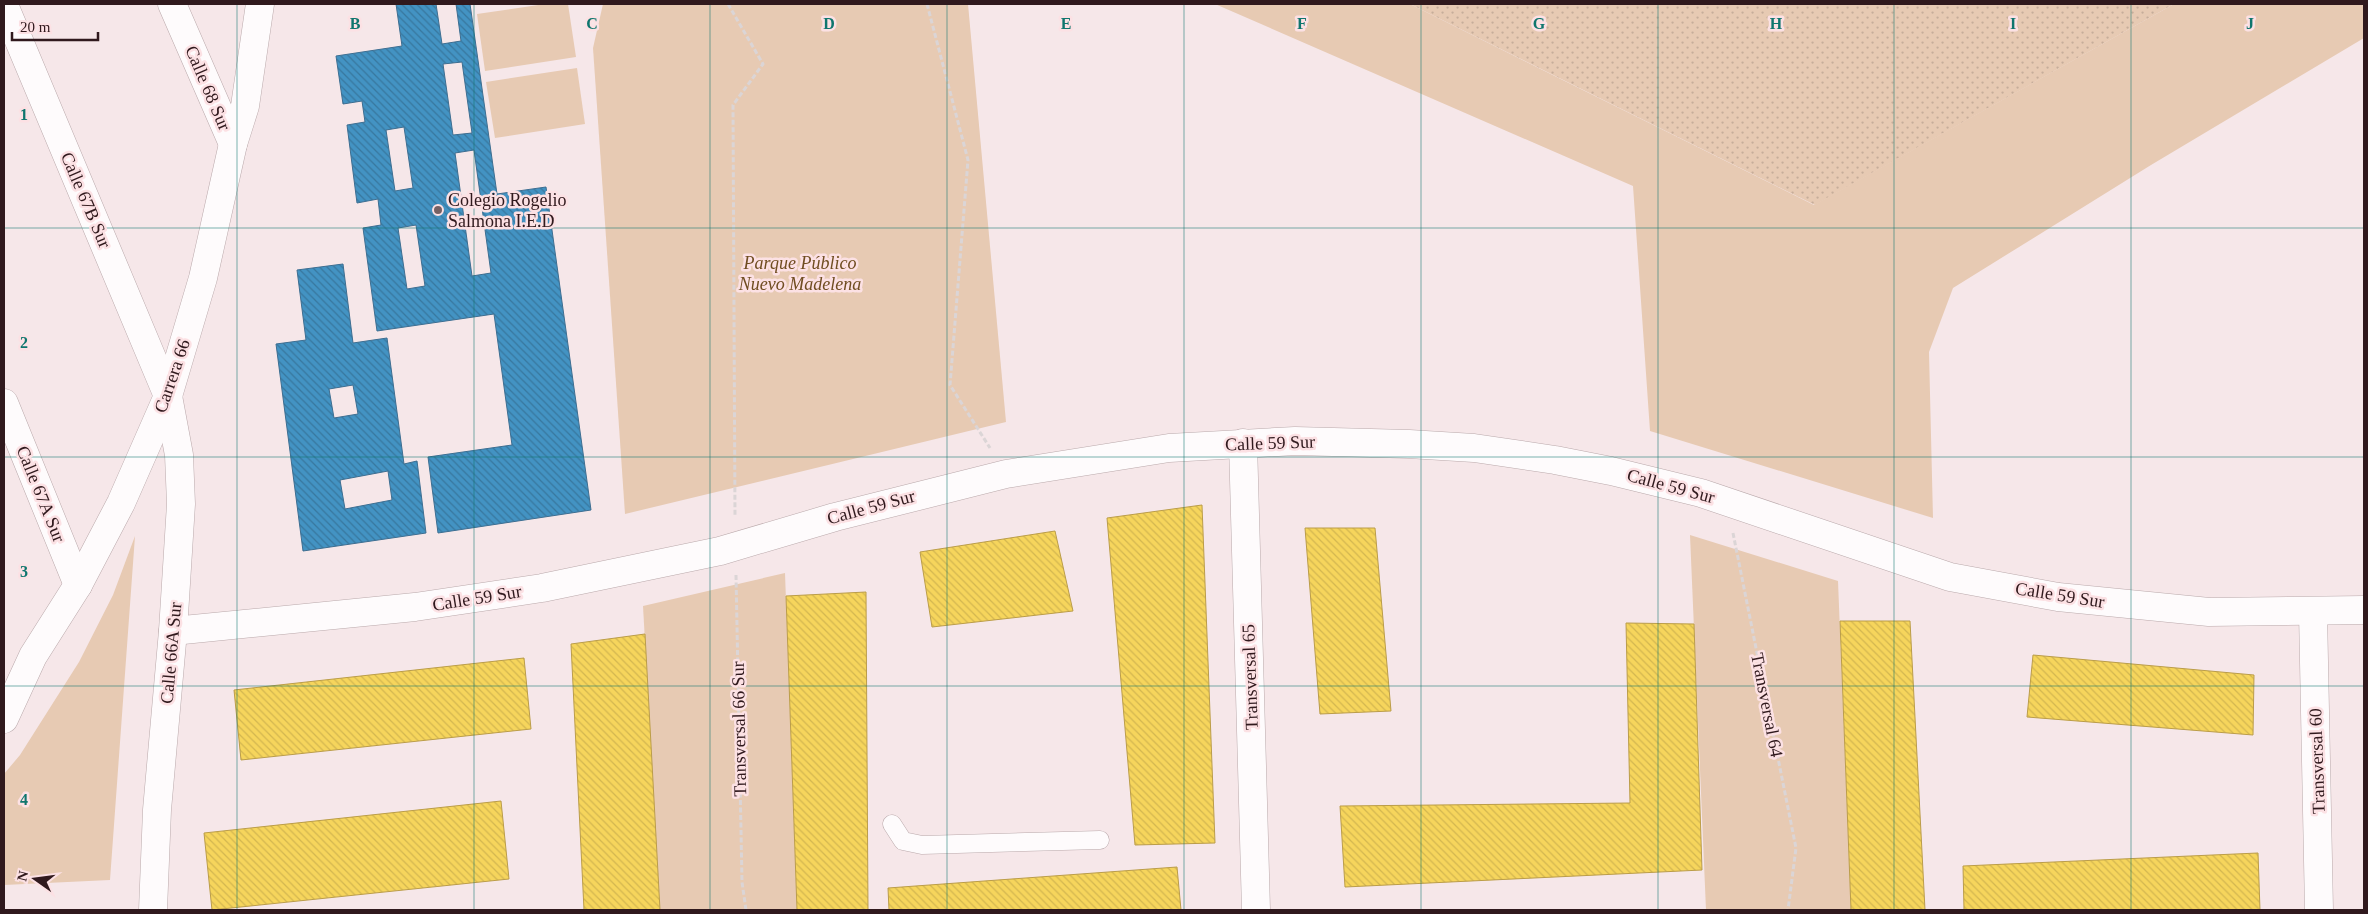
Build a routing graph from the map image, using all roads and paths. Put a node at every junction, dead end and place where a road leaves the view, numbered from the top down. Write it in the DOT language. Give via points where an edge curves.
graph roads {
  1 [pos="172,4"];
  2 [pos="260,4"];
  3 [pos="728,4"];
  4 [pos="927,4"];
  5 [pos="4,5"];
  6 [pos="233,144"];
  7 [pos="168,396"];
  8 [pos="4,404"];
  9 [pos="1244,443"];
  10 [pos="1006,474"];
  11 [pos="1726,501"];
  12 [pos="735,547"];
  13 [pos="78,585"];
  14 [pos="2364,610"];
  15 [pos="2313,612"];
  16 [pos="173,631"];
  17 [pos="4,718"];
  18 [pos="892,824"];
  19 [pos="1100,840"];
  20 [pos="153,910"];
  21 [pos="746,910"];
  22 [pos="1256,910"];
  23 [pos="1788,910"];
  24 [pos="2319,910"];
  1 -- 6 [label="street, Calle 68 Sur"];
  2 -- 6 [label="street, Carrera 66" via="245,106"];
  3 -- 12 [label="path, Transversal 66 Sur" via="762,64 733,105"];
  4 -- 10 [label="path" via="968,160 950,385"];
  5 -- 7 [label="street, Calle 67B Sur"];
  6 -- 7 [label="street, Carrera 66" via="203,278"];
  7 -- 13 [label="street, Carrera 66" via="121,503"];
  7 -- 16 [label="street, Calle 66A Sur" via="181,479"];
  8 -- 13 [label="street, Calle 67A Sur"];
  9 -- 10 [label="street, Calle 59 Sur" via="1170,448"];
  9 -- 11 [label="street, Calle 59 Sur" via="1295,441 1474,448 1634,476"];
  9 -- 22 [label="street, Transversal 65"];
  10 -- 12 [label="street, Calle 59 Sur" via="835,517"];
  11 -- 15 [label="street, Calle 59 Sur" via="1960,578 2058,597 2209,612"];
  11 -- 23 [label="path, Transversal 64" via="1796,848"];
  12 -- 16 [label="street, Calle 59 Sur" via="542,588 416,607"];
  12 -- 21 [label="path, Transversal 66 Sur" via="742,882"];
  13 -- 17 [label="street, Carrera 66" via="33,656"];
  14 -- 15 [label="street, Calle 59 Sur"];
  15 -- 24 [label="street, Transversal 60"];
  16 -- 20 [label="street, Calle 66A Sur" via="157,810"];
  18 -- 19 [label="lane" via="903,841 922,845"];
}
